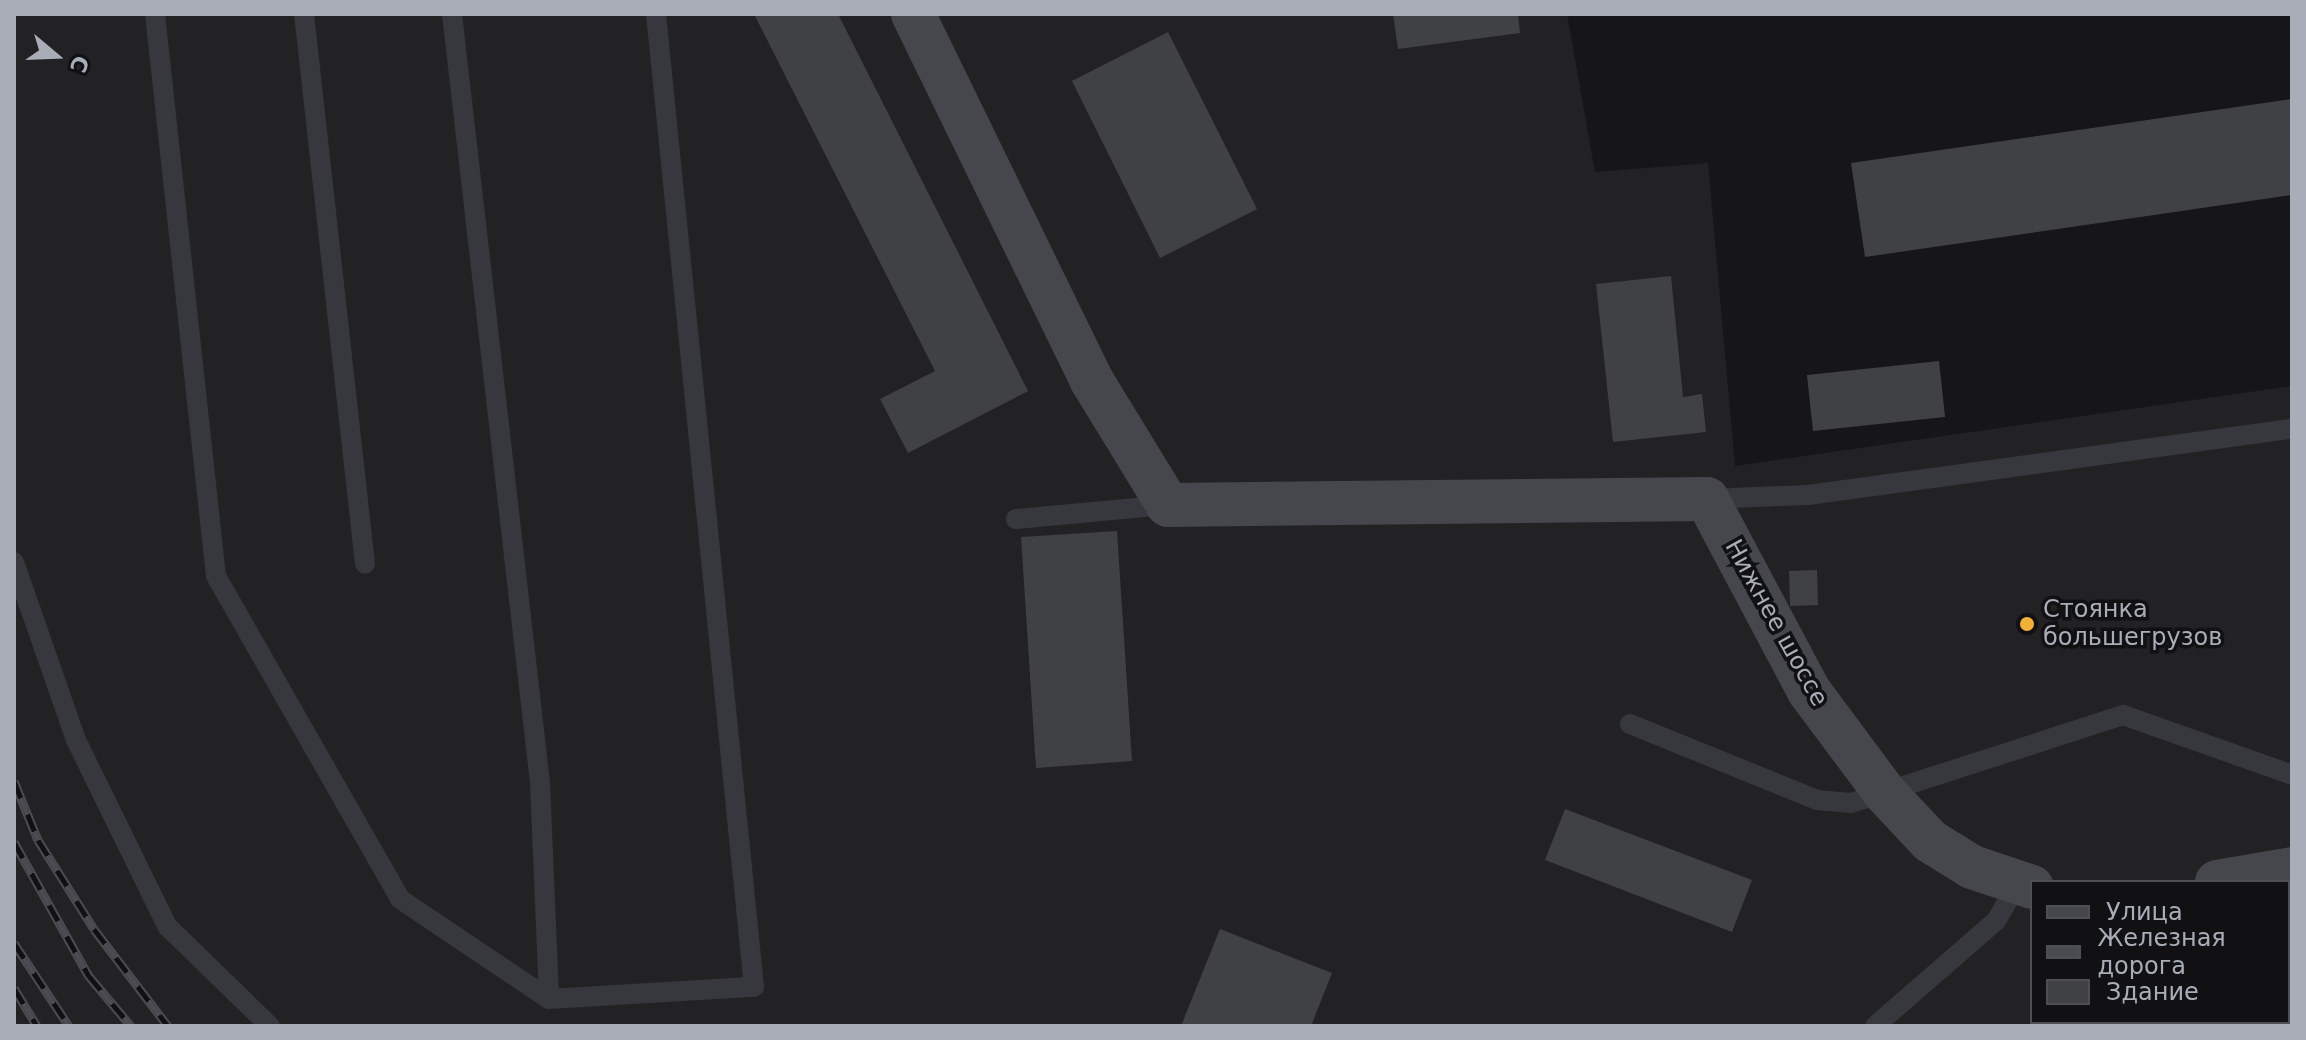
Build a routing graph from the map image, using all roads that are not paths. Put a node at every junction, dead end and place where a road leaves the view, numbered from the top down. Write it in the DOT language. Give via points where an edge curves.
graph roads {
  1 [pos="155,14"];
  2 [pos="304,14"];
  3 [pos="452,14"];
  4 [pos="656,14"];
  5 [pos="913,14"];
  6 [pos="2292,429"];
  7 [pos="1707,499"];
  8 [pos="1168,505"];
  9 [pos="1016,519"];
  10 [pos="14,562"];
  11 [pos="365,564"];
  12 [pos="1630,724"];
  13 [pos="2292,775"];
  14 [pos="1885,793"];
  15 [pos="2292,869"];
  16 [pos="2229,880"];
  17 [pos="2025,886"];
  18 [pos="549,999"];
  19 [pos="270,1026"];
  20 [pos="1875,1026"];
  1 -- 18 [label="lane" via="216,576 400,899"];
  2 -- 11 [label="lane"];
  3 -- 18 [label="lane" via="540,783"];
  4 -- 18 [label="lane" via="754,987"];
  5 -- 8 [label="main road" via="1092,381"];
  6 -- 7 [label="lane" via="1808,495"];
  7 -- 8 [label="main road"];
  7 -- 14 [label="main road, Нижнее шоссе" via="1809,691"];
  8 -- 9 [label="lane"];
  10 -- 19 [label="lane" via="76,740 167,926"];
  12 -- 14 [label="lane" via="1817,800 1851,803"];
  13 -- 14 [label="lane" via="2123,715"];
  14 -- 17 [label="main road, Нижнее шоссе" via="1930,841"];
  15 -- 16 [label="main road"];
  17 -- 20 [label="lane" via="1996,921"];
}
